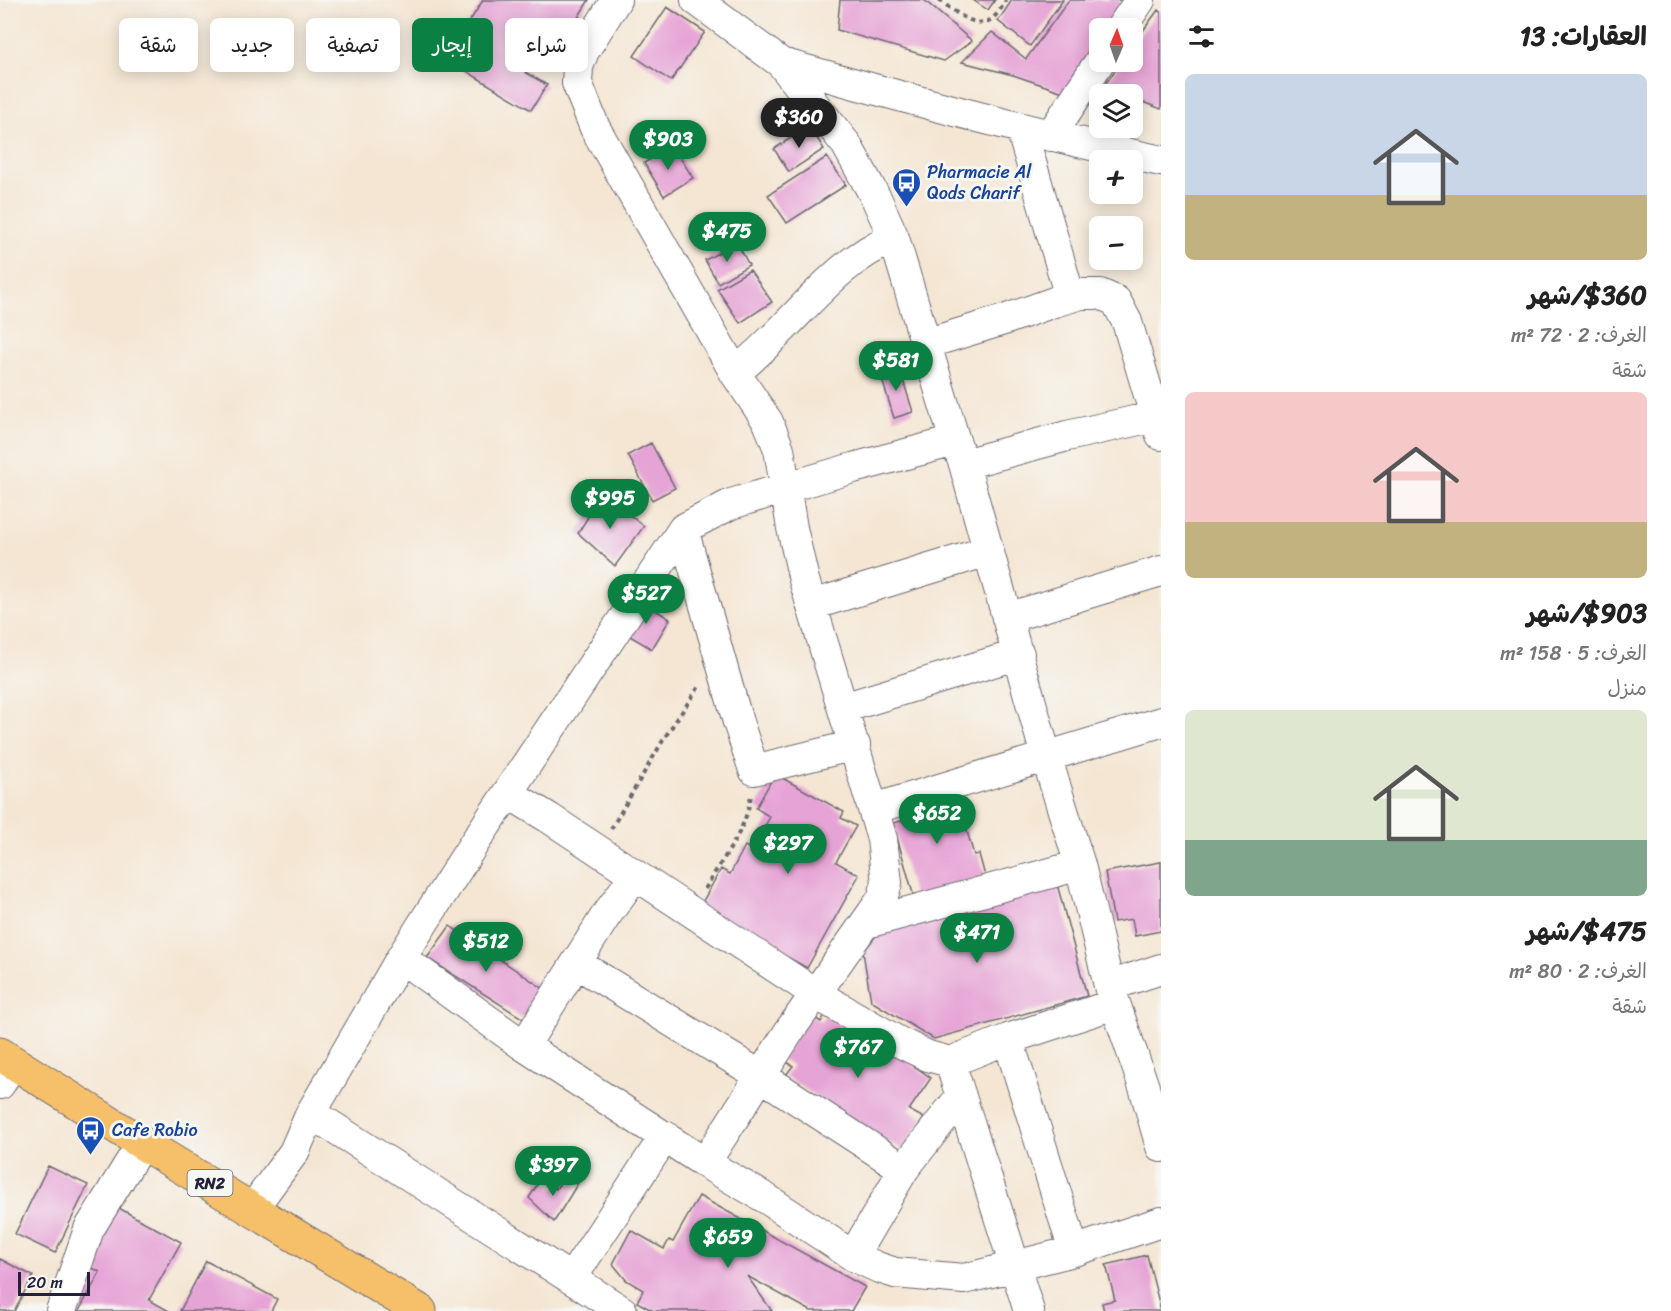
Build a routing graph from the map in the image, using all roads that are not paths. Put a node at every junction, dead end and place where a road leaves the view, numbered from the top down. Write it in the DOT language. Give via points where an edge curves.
graph roads {
  1 [pos="616,0"];
  2 [pos="696,0"];
  3 [pos="1140,0"];
  4 [pos="728,9"];
  5 [pos="1128,18"];
  6 [pos="781,63"];
  7 [pos="1093,72"];
  8 [pos="1021,128"];
  9 [pos="1050,136"];
  10 [pos="1161,161"];
  11 [pos="894,238"];
  12 [pos="1070,297"];
  13 [pos="925,344"];
  14 [pos="735,373"];
  15 [pos="1159,422"];
  16 [pos="959,452"];
  17 [pos="785,489"];
  18 [pos="683,529"];
  19 [pos="988,551"];
  20 [pos="1161,571"];
  21 [pos="812,605"];
  22 [pos="1007,618"];
  23 [pos="1018,654"];
  24 [pos="843,708"];
  25 [pos="1161,722"];
  26 [pos="855,745"];
  27 [pos="1046,756"];
  28 [pos="508,794"];
  29 [pos="873,809"];
  30 [pos="1080,865"];
  31 [pos="635,874"];
  32 [pos="867,923"];
  33 [pos="401,958"];
  34 [pos="576,963"];
  35 [pos="1161,969"];
  36 [pos="816,993"];
  37 [pos="1112,995"];
  38 [pos="1008,1039"];
  39 [pos="524,1046"];
  40 [pos="950,1062"];
  41 [pos="4,1066"];
  42 [pos="761,1076"];
  43 [pos="1152,1084"];
  44 [pos="961,1096"];
  45 [pos="311,1113"];
  46 [pos="664,1136"];
  47 [pos="142,1143"];
  48 [pos="1161,1146"];
  49 [pos="705,1163"];
  50 [pos="904,1169"];
  51 [pos="253,1208"];
  52 [pos="1161,1222"];
  53 [pos="1074,1251"];
  54 [pos="853,1256"];
  55 [pos="1015,1265"];
  56 [pos="572,1279"];
  57 [pos="61,1311"];
  58 [pos="420,1311"];
  59 [pos="622,1311"];
  60 [pos="1029,1311"];
  1 -- 14 [label="street" via="584,51 577,82 595,128"];
  2 -- 4 [label="street"];
  3 -- 5 [label="street"];
  4 -- 6 [label="street"];
  6 -- 8 [label="street"];
  6 -- 11 [label="street" via="846,144"];
  7 -- 9 [label="street"];
  8 -- 9 [label="street"];
  8 -- 12 [label="street"];
  9 -- 10 [label="street"];
  11 -- 13 [label="street"];
  11 -- 14 [label="street" via="841,270"];
  12 -- 13 [label="street"];
  12 -- 15 [label="street" via="1100,294 1116,302 1127,322"];
  13 -- 16 [label="street"];
  14 -- 17 [label="street" via="768,422 779,449"];
  15 -- 16 [label="street"];
  16 -- 17 [label="street" via="853,468"];
  16 -- 19 [label="street"];
  17 -- 18 [label="street" via="731,504"];
  17 -- 21 [label="street"];
  18 -- 26 [label="street" via="754,770"];
  18 -- 28 [label="street"];
  19 -- 21 [label="street"];
  19 -- 22 [label="street"];
  20 -- 22 [label="street"];
  21 -- 24 [label="street"];
  22 -- 23 [label="street"];
  23 -- 24 [label="street"];
  23 -- 27 [label="street"];
  24 -- 26 [label="street"];
  25 -- 27 [label="street"];
  26 -- 29 [label="street"];
  27 -- 29 [label="street"];
  27 -- 30 [label="street"];
  28 -- 31 [label="street"];
  28 -- 33 [label="street"];
  29 -- 32 [label="street" via="882,839 887,883"];
  30 -- 32 [label="street"];
  30 -- 37 [label="street"];
  31 -- 34 [label="street"];
  31 -- 36 [label="street"];
  32 -- 36 [label="street"];
  33 -- 39 [label="street"];
  33 -- 45 [label="street"];
  34 -- 39 [label="street"];
  34 -- 42 [label="street"];
  35 -- 37 [label="street"];
  36 -- 40 [label="street" via="915,1051"];
  36 -- 42 [label="street"];
  37 -- 38 [label="street"];
  37 -- 43 [label="street"];
  38 -- 40 [label="street"];
  38 -- 53 [label="street"];
  39 -- 46 [label="street"];
  40 -- 44 [label="street"];
  41 -- 47 [label="highway, RN2"];
  42 -- 49 [label="street"];
  42 -- 50 [label="street"];
  43 -- 48 [label="street"];
  44 -- 50 [label="street"];
  44 -- 55 [label="street"];
  45 -- 51 [label="street" via="294,1152"];
  45 -- 56 [label="street"];
  46 -- 49 [label="street"];
  46 -- 56 [label="street"];
  47 -- 51 [label="highway, RN2"];
  47 -- 57 [label="street" via="89,1229"];
  49 -- 54 [label="street"];
  50 -- 54 [label="street"];
  51 -- 58 [label="highway, RN2"];
  52 -- 53 [label="street"];
  53 -- 55 [label="street"];
  54 -- 55 [label="street" via="895,1274 939,1278 964,1279"];
  55 -- 60 [label="street"];
  56 -- 59 [label="street"];
}
